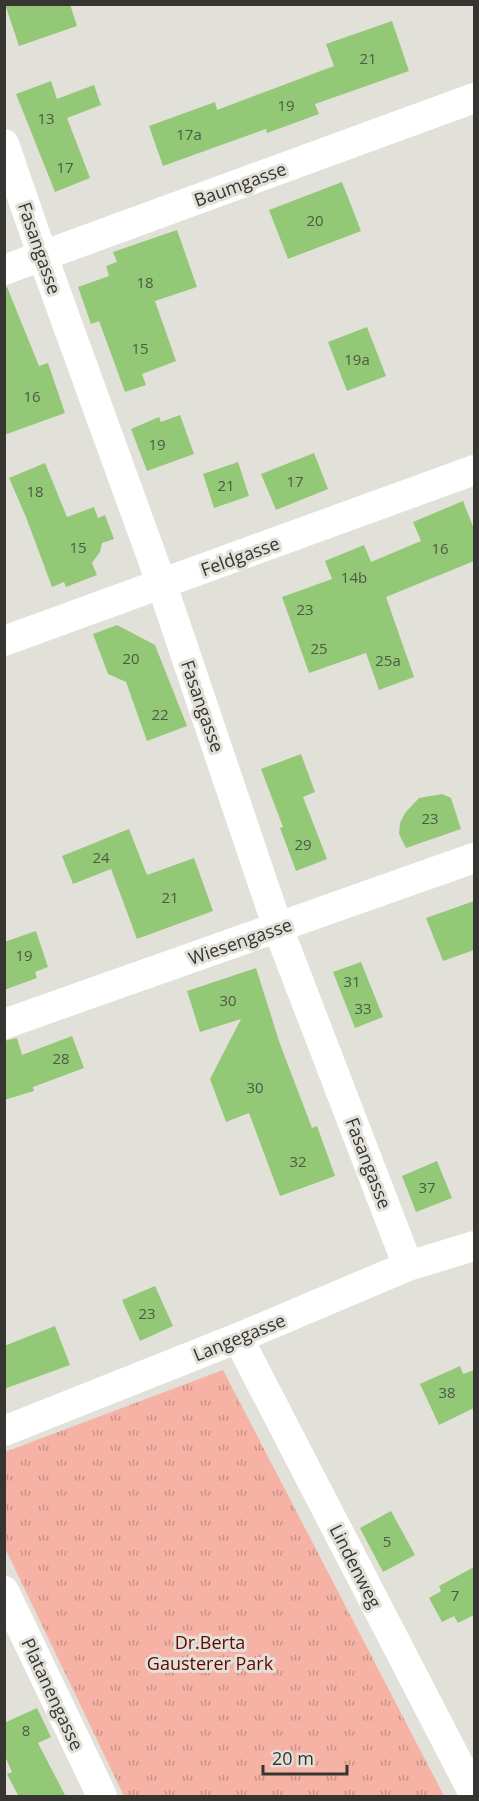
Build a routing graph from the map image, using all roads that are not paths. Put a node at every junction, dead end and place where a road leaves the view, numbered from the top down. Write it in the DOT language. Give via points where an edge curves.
graph roads {
  1 [pos="474,98"];
  2 [pos="4,144"];
  3 [pos="43,257"];
  4 [pos="4,270"];
  5 [pos="474,470"];
  6 [pos="162,585"];
  7 [pos="4,641"];
  8 [pos="474,858"];
  9 [pos="278,928"];
  10 [pos="4,1024"];
  11 [pos="474,1246"];
  12 [pos="408,1266"];
  13 [pos="238,1338"];
  14 [pos="4,1431"];
  15 [pos="4,1591"];
  16 [pos="474,1794"];
  17 [pos="102,1797"];
  1 -- 3 [label="street, Baumgasse"];
  2 -- 3 [label="street, Fasangasse"];
  3 -- 4 [label="street, Baumgasse"];
  3 -- 6 [label="street, Fasangasse"];
  5 -- 6 [label="street, Feldgasse"];
  6 -- 7 [label="street, Feldgasse"];
  6 -- 9 [label="street, Fasangasse"];
  8 -- 9 [label="street, Wiesengasse"];
  9 -- 10 [label="street, Wiesengasse"];
  9 -- 12 [label="street, Fasangasse"];
  11 -- 12 [label="street, Langegasse"];
  12 -- 13 [label="street, Langegasse"];
  13 -- 14 [label="street, Langegasse"];
  13 -- 16 [label="street, Lindenweg"];
  15 -- 17 [label="street, Platanengasse"];
}
